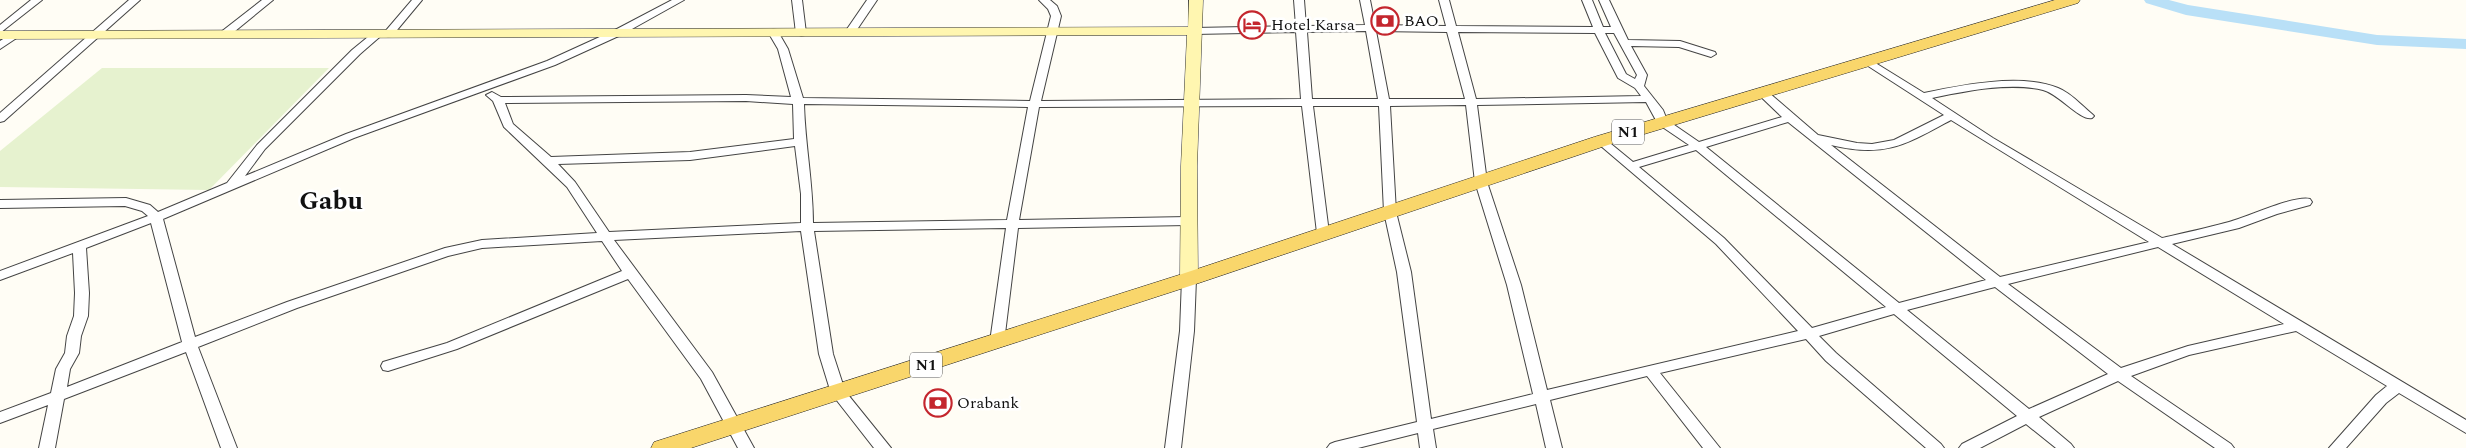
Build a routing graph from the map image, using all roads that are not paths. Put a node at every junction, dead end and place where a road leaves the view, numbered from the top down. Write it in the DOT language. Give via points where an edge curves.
graph roads {
  1 [pos="37,0"];
  2 [pos="135,0"];
  3 [pos="268,0"];
  4 [pos="417,0"];
  5 [pos="678,0"];
  6 [pos="797,0"];
  7 [pos="872,0"];
  8 [pos="1044,0"];
  9 [pos="1196,0"];
  10 [pos="1299,0"];
  11 [pos="1365,0"];
  12 [pos="1444,0"];
  13 [pos="1587,0"];
  14 [pos="1604,0"];
  15 [pos="2072,0"];
  16 [pos="1369,28"];
  17 [pos="1453,28"];
  18 [pos="1600,29"];
  19 [pos="0,30"];
  20 [pos="1302,30"];
  21 [pos="1618,30"];
  22 [pos="1194,31"];
  23 [pos="619,32"];
  24 [pos="772,32"];
  25 [pos="801,32"];
  26 [pos="850,32"];
  27 [pos="1052,32"];
  28 [pos="225,34"];
  29 [pos="383,34"];
  30 [pos="7,35"];
  31 [pos="97,35"];
  32 [pos="1624,43"];
  33 [pos="0,46"];
  34 [pos="1712,54"];
  35 [pos="1869,62"];
  36 [pos="1639,86"];
  37 [pos="484,88"];
  38 [pos="1764,94"];
  39 [pos="1920,97"];
  40 [pos="1648,99"];
  41 [pos="498,100"];
  42 [pos="798,101"];
  43 [pos="1192,102"];
  44 [pos="1307,102"];
  45 [pos="1384,102"];
  46 [pos="1471,102"];
  47 [pos="1035,104"];
  48 [pos="1951,116"];
  49 [pos="2088,116"];
  50 [pos="1790,118"];
  51 [pos="0,119"];
  52 [pos="1662,122"];
  53 [pos="1814,137"];
  54 [pos="1600,141"];
  55 [pos="801,142"];
  56 [pos="1698,146"];
  57 [pos="548,161"];
  58 [pos="1630,166"];
  59 [pos="1481,182"];
  60 [pos="232,185"];
  61 [pos="2306,202"];
  62 [pos="0,204"];
  63 [pos="1390,212"];
  64 [pos="156,217"];
  65 [pos="1188,221"];
  66 [pos="1014,225"];
  67 [pos="807,227"];
  68 [pos="1323,233"];
  69 [pos="604,236"];
  70 [pos="2160,243"];
  71 [pos="78,246"];
  72 [pos="630,273"];
  73 [pos="0,276"];
  74 [pos="1189,280"];
  75 [pos="1998,282"];
  76 [pos="1894,308"];
  77 [pos="2296,326"];
  78 [pos="1808,334"];
  79 [pos="997,342"];
  80 [pos="190,345"];
  81 [pos="388,366"];
  82 [pos="1650,370"];
  83 [pos="2121,375"];
  84 [pos="2398,386"];
  85 [pos="838,393"];
  86 [pos="59,396"];
  87 [pos="1543,396"];
  88 [pos="2027,417"];
  89 [pos="0,418"];
  90 [pos="735,425"];
  91 [pos="2466,426"];
  92 [pos="1425,427"];
  93 [pos="47,448"];
  94 [pos="229,448"];
  95 [pos="663,448"];
  96 [pos="746,448"];
  97 [pos="883,448"];
  98 [pos="1173,448"];
  99 [pos="1334,448"];
  100 [pos="1428,448"];
  101 [pos="1554,448"];
  102 [pos="1712,448"];
  103 [pos="1936,448"];
  104 [pos="1967,448"];
  105 [pos="2066,448"];
  106 [pos="2226,448"];
  107 [pos="2337,448"];
  1 -- 19 [label="street"];
  2 -- 31 [label="street"];
  3 -- 28 [label="street"];
  4 -- 29 [label="street"];
  5 -- 23 [label="street"];
  6 -- 25 [label="street"];
  7 -- 26 [label="street"];
  8 -- 27 [label="street" via="1056,16"];
  9 -- 22 [label="main road"];
  10 -- 20 [label="street"];
  11 -- 16 [label="street"];
  12 -- 17 [label="street"];
  13 -- 18 [label="street"];
  14 -- 21 [label="street"];
  15 -- 35 [label="main road, N1"];
  16 -- 17 [label="street"];
  16 -- 20 [label="street"];
  16 -- 45 [label="street"];
  17 -- 18 [label="street"];
  17 -- 46 [label="street"];
  18 -- 21 [label="street"];
  18 -- 36 [label="street" via="1622,76"];
  20 -- 22 [label="street"];
  20 -- 44 [label="street"];
  21 -- 32 [label="street"];
  22 -- 27 [label="main road"];
  22 -- 43 [label="main road"];
  23 -- 24 [label="main road"];
  23 -- 29 [label="main road"];
  23 -- 37 [label="street" via="551,63"];
  24 -- 25 [label="main road"];
  24 -- 42 [label="street" via="783,49"];
  25 -- 26 [label="main road"];
  26 -- 27 [label="main road"];
  27 -- 47 [label="street"];
  28 -- 29 [label="main road"];
  28 -- 31 [label="main road"];
  29 -- 60 [label="street" via="356,52 261,147"];
  30 -- 31 [label="main road"];
  30 -- 33 [label="street"];
  31 -- 51 [label="street"];
  32 -- 34 [label="street" via="1680,44"];
  32 -- 36 [label="street" via="1642,75"];
  35 -- 38 [label="main road, N1"];
  35 -- 39 [label="street"];
  36 -- 40 [label="street"];
  37 -- 41 [label="street"];
  37 -- 60 [label="street" via="350,136"];
  38 -- 50 [label="street"];
  38 -- 52 [label="main road, N1"];
  39 -- 48 [label="street"];
  39 -- 49 [label="street" via="1993,87 2042,87 2059,93"];
  40 -- 46 [label="street"];
  40 -- 52 [label="street"];
  41 -- 42 [label="street" via="746,98"];
  41 -- 57 [label="street" via="508,125"];
  42 -- 47 [label="street"];
  42 -- 55 [label="street"];
  43 -- 44 [label="street"];
  43 -- 47 [label="street"];
  43 -- 65 [label="main road"];
  44 -- 45 [label="street"];
  44 -- 68 [label="street"];
  45 -- 46 [label="street"];
  45 -- 63 [label="street"];
  46 -- 59 [label="street"];
  47 -- 66 [label="street"];
  48 -- 53 [label="street" via="1905,140 1879,147 1850,146"];
  48 -- 70 [label="street"];
  50 -- 53 [label="street"];
  50 -- 56 [label="street"];
  52 -- 54 [label="main road, N1"];
  52 -- 56 [label="street"];
  53 -- 75 [label="street"];
  54 -- 58 [label="street"];
  54 -- 59 [label="main road, N1"];
  55 -- 57 [label="street" via="699,155"];
  55 -- 67 [label="street"];
  56 -- 58 [label="street"];
  56 -- 76 [label="street"];
  57 -- 69 [label="street" via="571,185"];
  58 -- 78 [label="street" via="1720,241"];
  59 -- 63 [label="main road, N1"];
  59 -- 87 [label="street"];
  60 -- 64 [label="street"];
  61 -- 70 [label="street" via="2235,225"];
  62 -- 64 [label="street" via="126,202 146,208"];
  63 -- 68 [label="main road, N1"];
  63 -- 92 [label="street" via="1404,272"];
  64 -- 71 [label="street"];
  64 -- 80 [label="street"];
  65 -- 66 [label="street"];
  65 -- 74 [label="main road"];
  66 -- 67 [label="street"];
  66 -- 79 [label="street" via="1005,266"];
  67 -- 69 [label="street"];
  67 -- 85 [label="street" via="826,354"];
  68 -- 74 [label="main road, N1"];
  69 -- 72 [label="street"];
  69 -- 80 [label="street" via="482,244 445,252 292,305"];
  70 -- 75 [label="street"];
  70 -- 77 [label="street"];
  71 -- 73 [label="street"];
  71 -- 86 [label="street" via="81,316"];
  72 -- 81 [label="street" via="452,346"];
  72 -- 90 [label="street" via="706,376"];
  74 -- 79 [label="main road, N1"];
  74 -- 98 [label="street" via="1187,331"];
  75 -- 76 [label="street"];
  75 -- 83 [label="street"];
  76 -- 78 [label="street"];
  76 -- 88 [label="street"];
  77 -- 83 [label="street" via="2177,354"];
  77 -- 84 [label="street"];
  78 -- 82 [label="street"];
  78 -- 103 [label="street" via="1861,385"];
  79 -- 85 [label="main road, N1"];
  80 -- 86 [label="street"];
  80 -- 94 [label="street"];
  82 -- 87 [label="street"];
  82 -- 102 [label="street"];
  83 -- 88 [label="street"];
  83 -- 106 [label="street"];
  84 -- 91 [label="street"];
  84 -- 107 [label="street" via="2381,399"];
  85 -- 90 [label="main road, N1"];
  85 -- 97 [label="street"];
  86 -- 89 [label="street"];
  86 -- 93 [label="street"];
  87 -- 92 [label="street"];
  87 -- 101 [label="street"];
  88 -- 104 [label="street"];
  88 -- 105 [label="street"];
  90 -- 95 [label="main road, N1"];
  90 -- 96 [label="street"];
  92 -- 99 [label="street"];
  92 -- 100 [label="street"];
}
